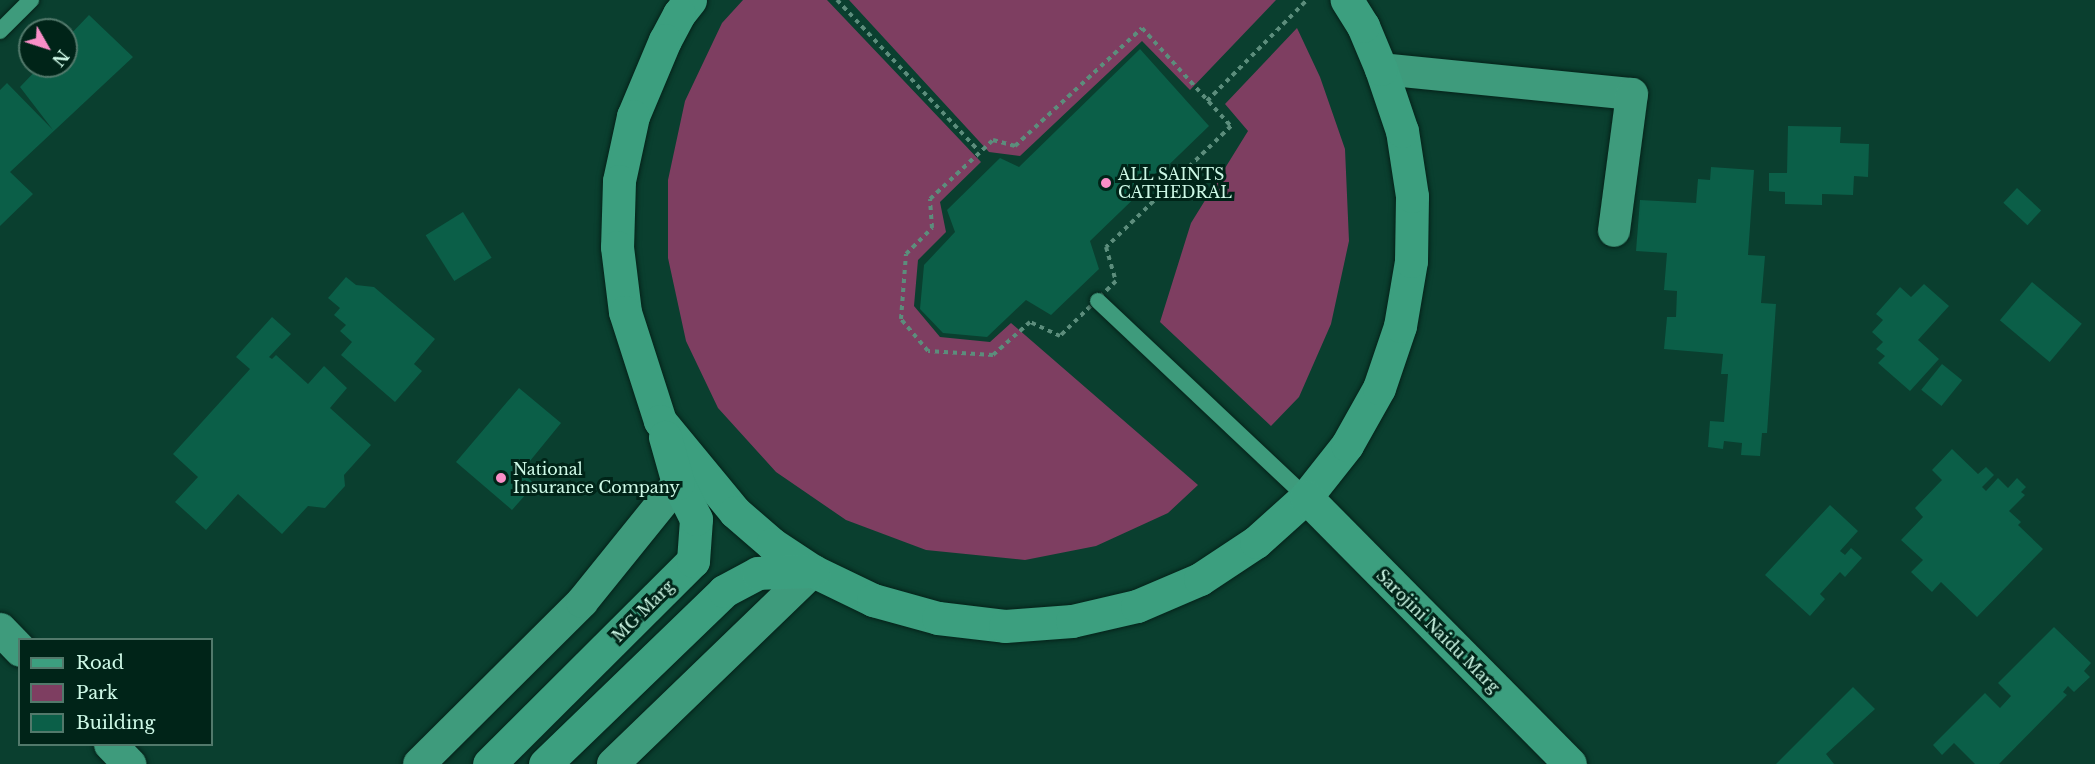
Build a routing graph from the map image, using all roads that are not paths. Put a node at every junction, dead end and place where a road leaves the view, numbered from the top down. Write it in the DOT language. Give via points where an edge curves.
graph roads {
  1 [pos="31,0"];
  2 [pos="672,0"];
  3 [pos="690,0"];
  4 [pos="1359,9"];
  5 [pos="0,31"];
  6 [pos="665,40"];
  7 [pos="1382,69"];
  8 [pos="1614,231"];
  9 [pos="1098,301"];
  10 [pos="660,421"];
  11 [pos="678,483"];
  12 [pos="1306,497"];
  13 [pos="813,571"];
  14 [pos="0,629"];
  15 [pos="18,648"];
  16 [pos="112,746"];
  17 [pos="129,764"];
  18 [pos="419,764"];
  19 [pos="489,764"];
  20 [pos="545,764"];
  21 [pos="613,764"];
  22 [pos="1570,764"];
  1 -- 5 [label="lane"];
  2 -- 6 [label="main road"];
  3 -- 6 [label="main road"];
  4 -- 7 [label="main road"];
  6 -- 10 [label="main road, MG Marg" via="633,116 619,181 617,247 625,312"];
  7 -- 8 [label="street" via="1632,94"];
  7 -- 12 [label="main road" via="1402,131 1412,196 1412,261 1400,326 1379,388 1347,445"];
  9 -- 12 [label="lane"];
  10 -- 11 [label="main road, MG Marg"];
  10 -- 13 [label="main road" via="735,512 772,544"];
  11 -- 18 [label="street" via="582,602"];
  11 -- 19 [label="main road, MG Marg" via="696,519 693,561"];
  12 -- 13 [label="main road" via="1256,542 1200,579 1137,606 1072,621 1005,626 938,618 873,600"];
  12 -- 22 [label="main road, Sarojini Naidu Marg"];
  13 -- 20 [label="main road" via="758,573 724,591"];
  13 -- 21 [label="street"];
  14 -- 15 [label="street"];
  16 -- 17 [label="street"];
}
